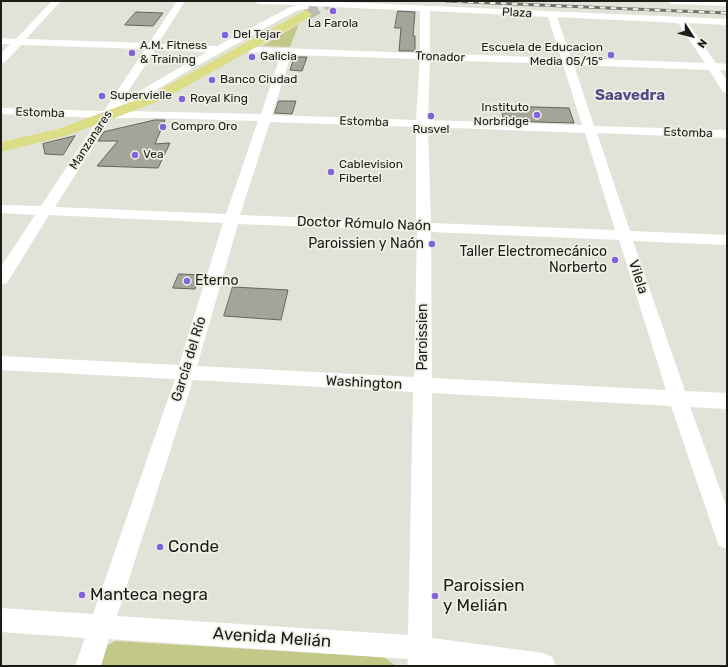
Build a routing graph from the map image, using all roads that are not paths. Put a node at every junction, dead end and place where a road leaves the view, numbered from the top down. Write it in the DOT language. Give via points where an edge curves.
graph roads {
  1 [pos="57,1"];
  2 [pos="181,1"];
  3 [pos="258,1"];
  4 [pos="671,1"];
  5 [pos="727,3"];
  6 [pos="332,5"];
  7 [pos="425,8"];
  8 [pos="300,10"];
  9 [pos="552,15"];
  10 [pos="681,20"];
  11 [pos="727,22"];
  12 [pos="1,41"];
  13 [pos="17,42"];
  14 [pos="151,46"];
  15 [pos="220,49"];
  16 [pos="250,50"];
  17 [pos="287,52"];
  18 [pos="425,56"];
  19 [pos="1,60"];
  20 [pos="568,62"];
  21 [pos="713,67"];
  22 [pos="727,67"];
  23 [pos="727,90"];
  24 [pos="1,111"];
  25 [pos="107,115"];
  26 [pos="264,118"];
  27 [pos="422,124"];
  28 [pos="589,129"];
  29 [pos="727,134"];
  30 [pos="1,136"];
  31 [pos="1,146"];
  32 [pos="1,209"];
  33 [pos="46,211"];
  34 [pos="232,218"];
  35 [pos="424,226"];
  36 [pos="625,236"];
  37 [pos="727,240"];
  38 [pos="1,279"];
  39 [pos="1,363"];
  40 [pos="186,373"];
  41 [pos="423,386"];
  42 [pos="678,398"];
  43 [pos="727,401"];
  44 [pos="727,538"];
  45 [pos="1,620"];
  46 [pos="101,626"];
  47 [pos="420,657"];
  48 [pos="88,666"];
  49 [pos="437,666"];
  50 [pos="543,666"];
  1 -- 13 [label="street"];
  2 -- 14 [label="street, Manzanares"];
  3 -- 8 [label="street, Plaza"];
  4 -- 5 [label="street"];
  6 -- 7 [label="street, Plaza"];
  6 -- 8 [label="street"];
  6 -- 8 [label="street, Plaza"];
  7 -- 9 [label="street, Plaza"];
  7 -- 18 [label="street, Paroissien"];
  8 -- 15 [label="street"];
  8 -- 16 [label="street"];
  8 -- 25 [label="main road" via="157,97"];
  9 -- 10 [label="street, Plaza"];
  9 -- 20 [label="street, Vilela"];
  10 -- 11 [label="street, Plaza"];
  10 -- 21 [label="street"];
  12 -- 13 [label="street"];
  13 -- 14 [label="street"];
  13 -- 19 [label="street"];
  14 -- 15 [label="street"];
  14 -- 25 [label="street, Manzanares"];
  15 -- 25 [label="street"];
  16 -- 17 [label="street, Tronador"];
  16 -- 25 [label="street" via="162,100"];
  17 -- 18 [label="street, Tronador"];
  17 -- 26 [label="street, García del Río"];
  18 -- 20 [label="street, Tronador"];
  18 -- 27 [label="street, Paroissien"];
  20 -- 21 [label="street, Tronador"];
  20 -- 28 [label="street, Vilela"];
  21 -- 22 [label="street, Tronador"];
  21 -- 23 [label="street"];
  24 -- 25 [label="street, Estomba"];
  25 -- 26 [label="street, Estomba"];
  25 -- 30 [label="main road" via="45,125"];
  25 -- 31 [label="main road" via="63,132"];
  25 -- 33 [label="street, Manzanares"];
  26 -- 27 [label="street, Estomba"];
  26 -- 34 [label="street, García del Río"];
  27 -- 28 [label="street, Estomba"];
  27 -- 35 [label="street, Paroissien"];
  28 -- 29 [label="street, Estomba"];
  28 -- 36 [label="street, Vilela"];
  32 -- 33 [label="street, Doctor Rómulo Naón"];
  33 -- 34 [label="street, Doctor Rómulo Naón"];
  33 -- 38 [label="street, Manzanares"];
  34 -- 35 [label="street, Doctor Rómulo Naón"];
  34 -- 40 [label="street, García del Río"];
  35 -- 36 [label="street, Doctor Rómulo Naón"];
  35 -- 41 [label="street, Paroissien"];
  36 -- 37 [label="street, Doctor Rómulo Naón"];
  36 -- 42 [label="street, Vilela"];
  39 -- 40 [label="street, Washington"];
  40 -- 41 [label="street, Washington"];
  40 -- 46 [label="street, García del Río"];
  41 -- 42 [label="street, Washington"];
  41 -- 47 [label="street, Paroissien"];
  42 -- 43 [label="street, Washington"];
  42 -- 44 [label="street, Vilela"];
  45 -- 46 [label="street, Avenida Melián"];
  46 -- 47 [label="street, Avenida Melián"];
  46 -- 48 [label="street, García del Río"];
  47 -- 49 [label="street"];
  47 -- 50 [label="street, Avenida Melián"];
}
